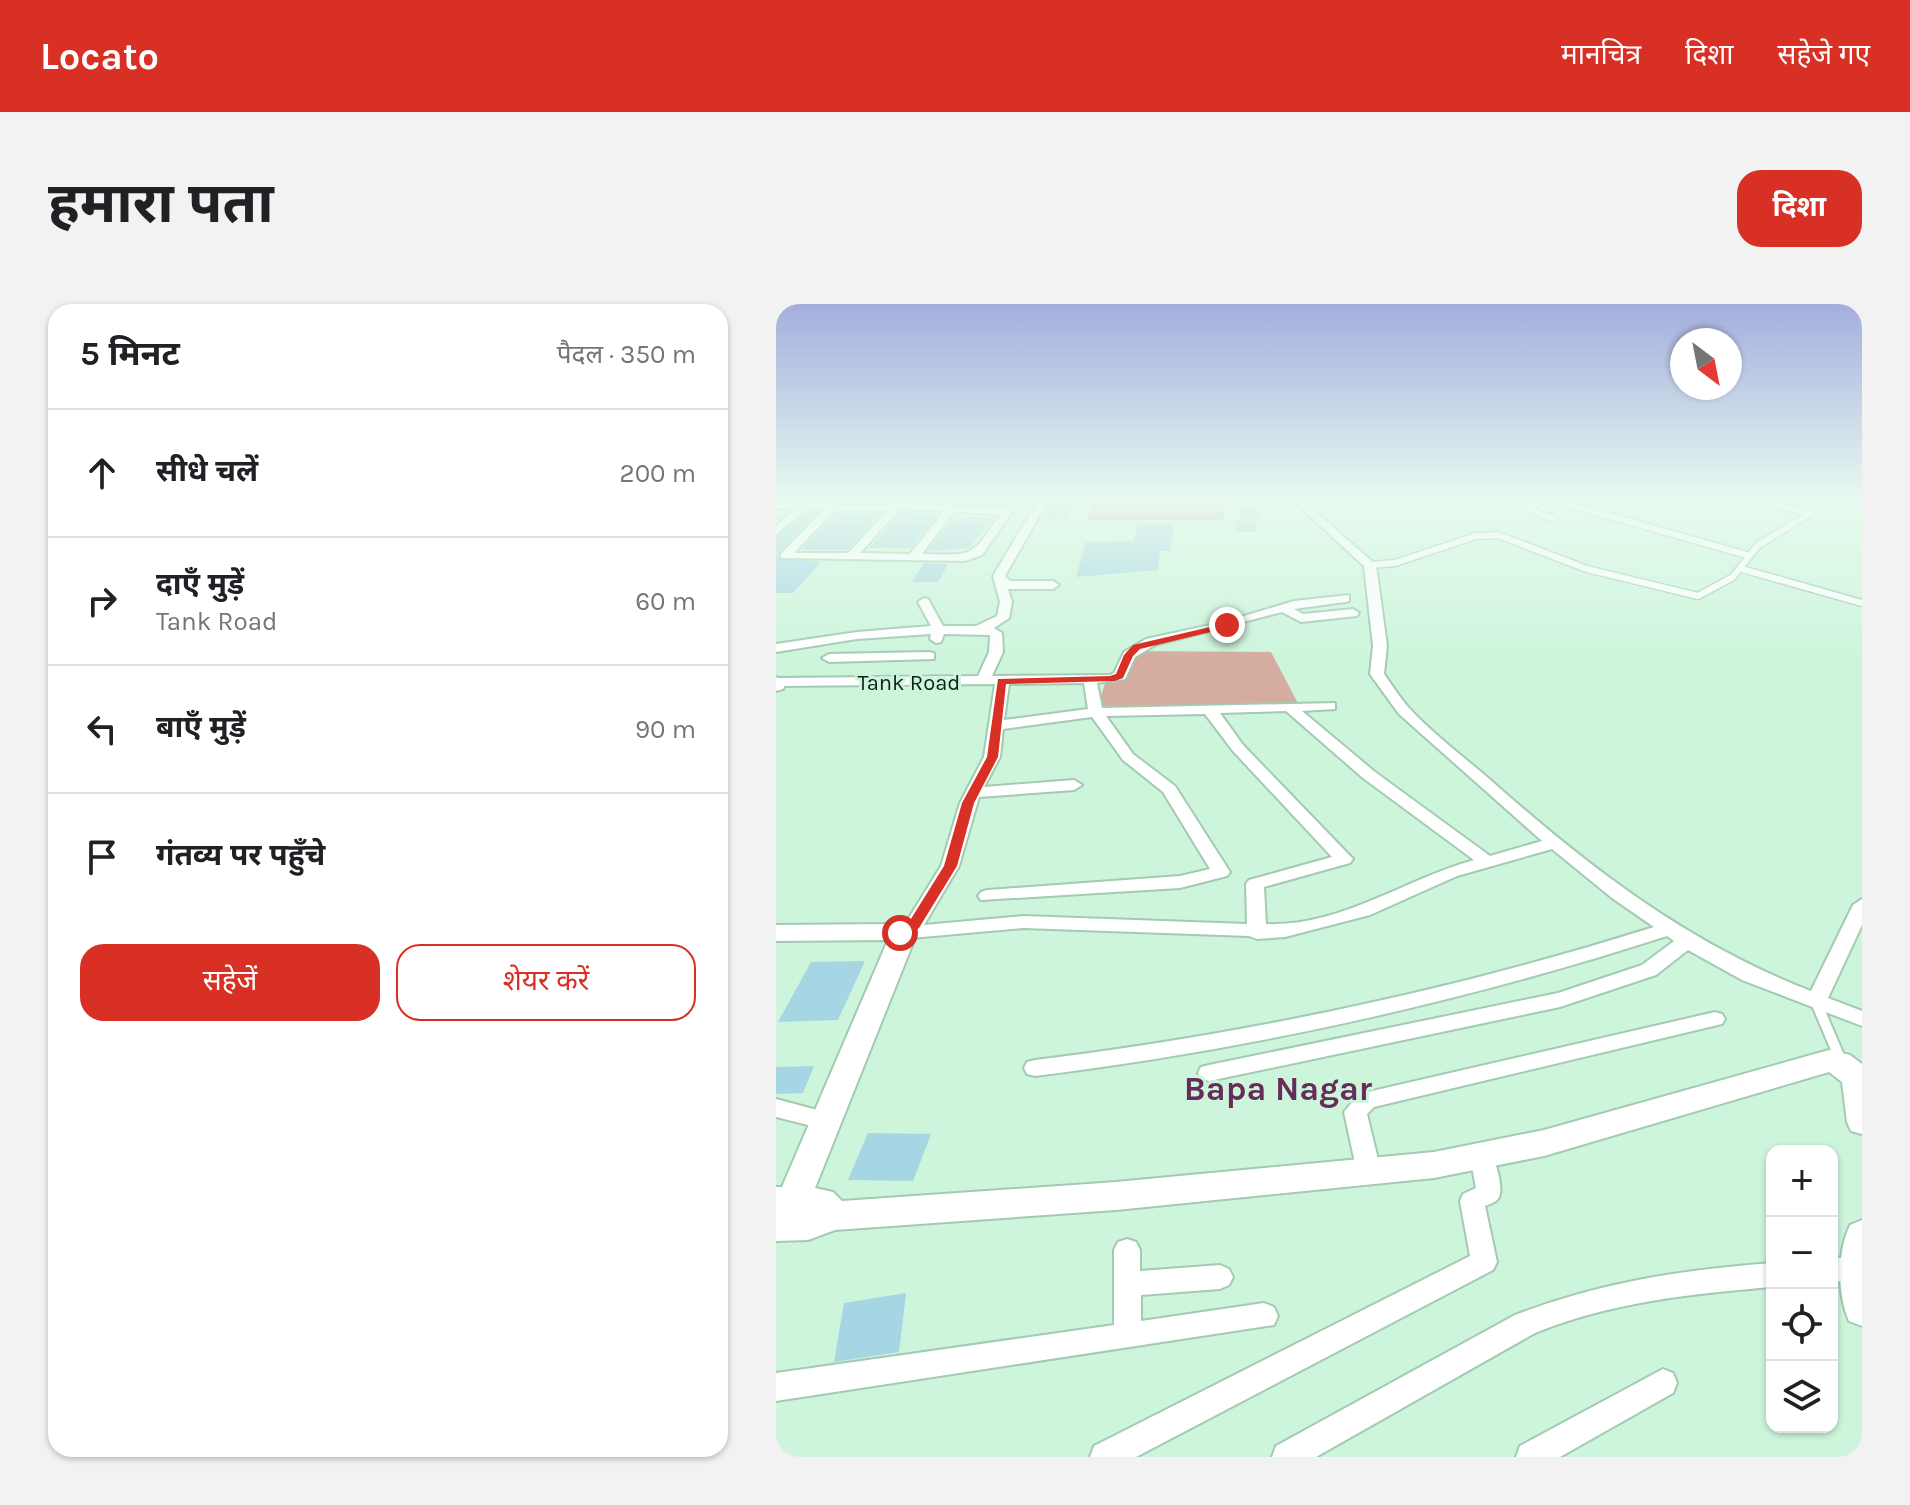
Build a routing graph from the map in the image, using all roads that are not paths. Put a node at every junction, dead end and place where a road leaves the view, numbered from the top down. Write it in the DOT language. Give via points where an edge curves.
graph roads {
  1 [pos="789,551"];
  2 [pos="857,551"];
  3 [pos="919,551"];
  4 [pos="978,551"];
  5 [pos="1013,551"];
  6 [pos="1354,551"];
  7 [pos="1435,551"];
  8 [pos="1542,551"];
  9 [pos="1733,551"];
  10 [pos="1753,551"];
  11 [pos="1747,555"];
  12 [pos="850,558"];
  13 [pos="913,558"];
  14 [pos="1370,565"];
  15 [pos="1742,569"];
  16 [pos="1000,580"];
  17 [pos="1053,585"];
  18 [pos="1345,598"];
  19 [pos="924,602"];
  20 [pos="1862,603"];
  21 [pos="1283,608"];
  22 [pos="1353,613"];
  23 [pos="939,630"];
  24 [pos="977,630"];
  25 [pos="840,636"];
  26 [pos="776,648"];
  27 [pos="929,656"];
  28 [pos="829,658"];
  29 [pos="983,681"];
  30 [pos="1002,681"];
  31 [pos="1090,681"];
  32 [pos="817,682"];
  33 [pos="917,682"];
  34 [pos="777,683"];
  35 [pos="1330,706"];
  36 [pos="1289,707"];
  37 [pos="1210,710"];
  38 [pos="1096,712"];
  39 [pos="995,726"];
  40 [pos="1074,785"];
  41 [pos="974,793"];
  42 [pos="1554,843"];
  43 [pos="1486,861"];
  44 [pos="987,896"];
  45 [pos="1862,905"];
  46 [pos="776,933"];
  47 [pos="900,933"];
  48 [pos="1257,933"];
  49 [pos="1678,935"];
  50 [pos="1816,1002"];
  51 [pos="1715,1019"];
  52 [pos="1862,1019"];
  53 [pos="1835,1061"];
  54 [pos="1035,1068"];
  55 [pos="1209,1073"];
  56 [pos="776,1108"];
  57 [pos="824,1120"];
  58 [pos="1862,1122"];
  59 [pos="1482,1157"];
  60 [pos="1369,1172"];
  61 [pos="782,1221"];
  62 [pos="1127,1250"];
  63 [pos="1851,1258"];
  64 [pos="1766,1276"];
  65 [pos="1220,1277"];
  66 [pos="1128,1284"];
  67 [pos="1862,1309"];
  68 [pos="1264,1316"];
  69 [pos="1128,1336"];
  70 [pos="1663,1383"];
  71 [pos="776,1387"];
  72 [pos="1105,1457"];
  73 [pos="1287,1457"];
  74 [pos="1531,1457"];
  1 -- 12 [label="street" via="785,556"];
  2 -- 12 [label="street"];
  3 -- 13 [label="street"];
  4 -- 13 [label="street" via="974,556"];
  5 -- 16 [label="street"];
  6 -- 14 [label="street"];
  7 -- 14 [label="lane"];
  8 -- 15 [label="lane" via="1600,573 1688,595 1711,592"];
  9 -- 11 [label="lane"];
  10 -- 11 [label="lane"];
  11 -- 15 [label="lane"];
  12 -- 13 [label="street"];
  14 -- 42 [label="street" via="1381,682 1404,711"];
  15 -- 20 [label="lane"];
  16 -- 17 [label="street"];
  16 -- 24 [label="street" via="1006,602 1003,618"];
  18 -- 21 [label="street"];
  19 -- 23 [label="street"];
  21 -- 22 [label="street" via="1301,618"];
  21 -- 31 [label="street" via="1137,647 1120,676"];
  23 -- 24 [label="street"];
  23 -- 25 [label="street"];
  23 -- 27 [label="street"];
  24 -- 29 [label="street" via="996,633 996,652"];
  25 -- 26 [label="street"];
  25 -- 28 [label="street"];
  27 -- 28 [label="street"];
  27 -- 33 [label="street"];
  28 -- 32 [label="street"];
  29 -- 30 [label="street, Tank Road"];
  29 -- 33 [label="street, Tank Road"];
  30 -- 31 [label="street, Tank Road"];
  30 -- 39 [label="street"];
  31 -- 38 [label="street"];
  32 -- 33 [label="street, Tank Road"];
  32 -- 34 [label="street, Tank Road"];
  35 -- 36 [label="street"];
  36 -- 37 [label="street"];
  36 -- 43 [label="street" via="1369,775"];
  37 -- 38 [label="street"];
  37 -- 48 [label="street" via="1238,748 1344,859 1255,884"];
  38 -- 39 [label="street"];
  38 -- 44 [label="street" via="1128,757 1169,789 1221,872 1180,882"];
  39 -- 41 [label="street" via="992,757"];
  40 -- 41 [label="street"];
  41 -- 47 [label="street" via="944,879 914,925"];
  42 -- 43 [label="street"];
  42 -- 49 [label="street"];
  43 -- 48 [label="street" via="1336,920"];
  45 -- 50 [label="street"];
  46 -- 47 [label="street"];
  47 -- 48 [label="street" via="1023,922"];
  47 -- 57 [label="street" via="901,944"];
  49 -- 50 [label="street" via="1766,983"];
  49 -- 54 [label="street" via="1255,1036"];
  49 -- 55 [label="street" via="1649,970 1560,1000"];
  50 -- 52 [label="street"];
  50 -- 53 [label="lane"];
  51 -- 60 [label="street" via="1367,1100 1355,1112"];
  53 -- 58 [label="street" via="1854,1072 1860,1083"];
  53 -- 59 [label="street"];
  56 -- 57 [label="street"];
  57 -- 61 [label="street"];
  59 -- 60 [label="street"];
  59 -- 72 [label="street" via="1489,1193 1472,1201 1484,1262"];
  60 -- 61 [label="street" via="835,1216 808,1225"];
  62 -- 66 [label="street"];
  63 -- 67 [label="street"];
  64 -- 73 [label="street" via="1643,1288 1563,1308"];
  65 -- 66 [label="street"];
  66 -- 69 [label="street"];
  68 -- 69 [label="street"];
  69 -- 71 [label="street"];
  70 -- 74 [label="street"];
}
